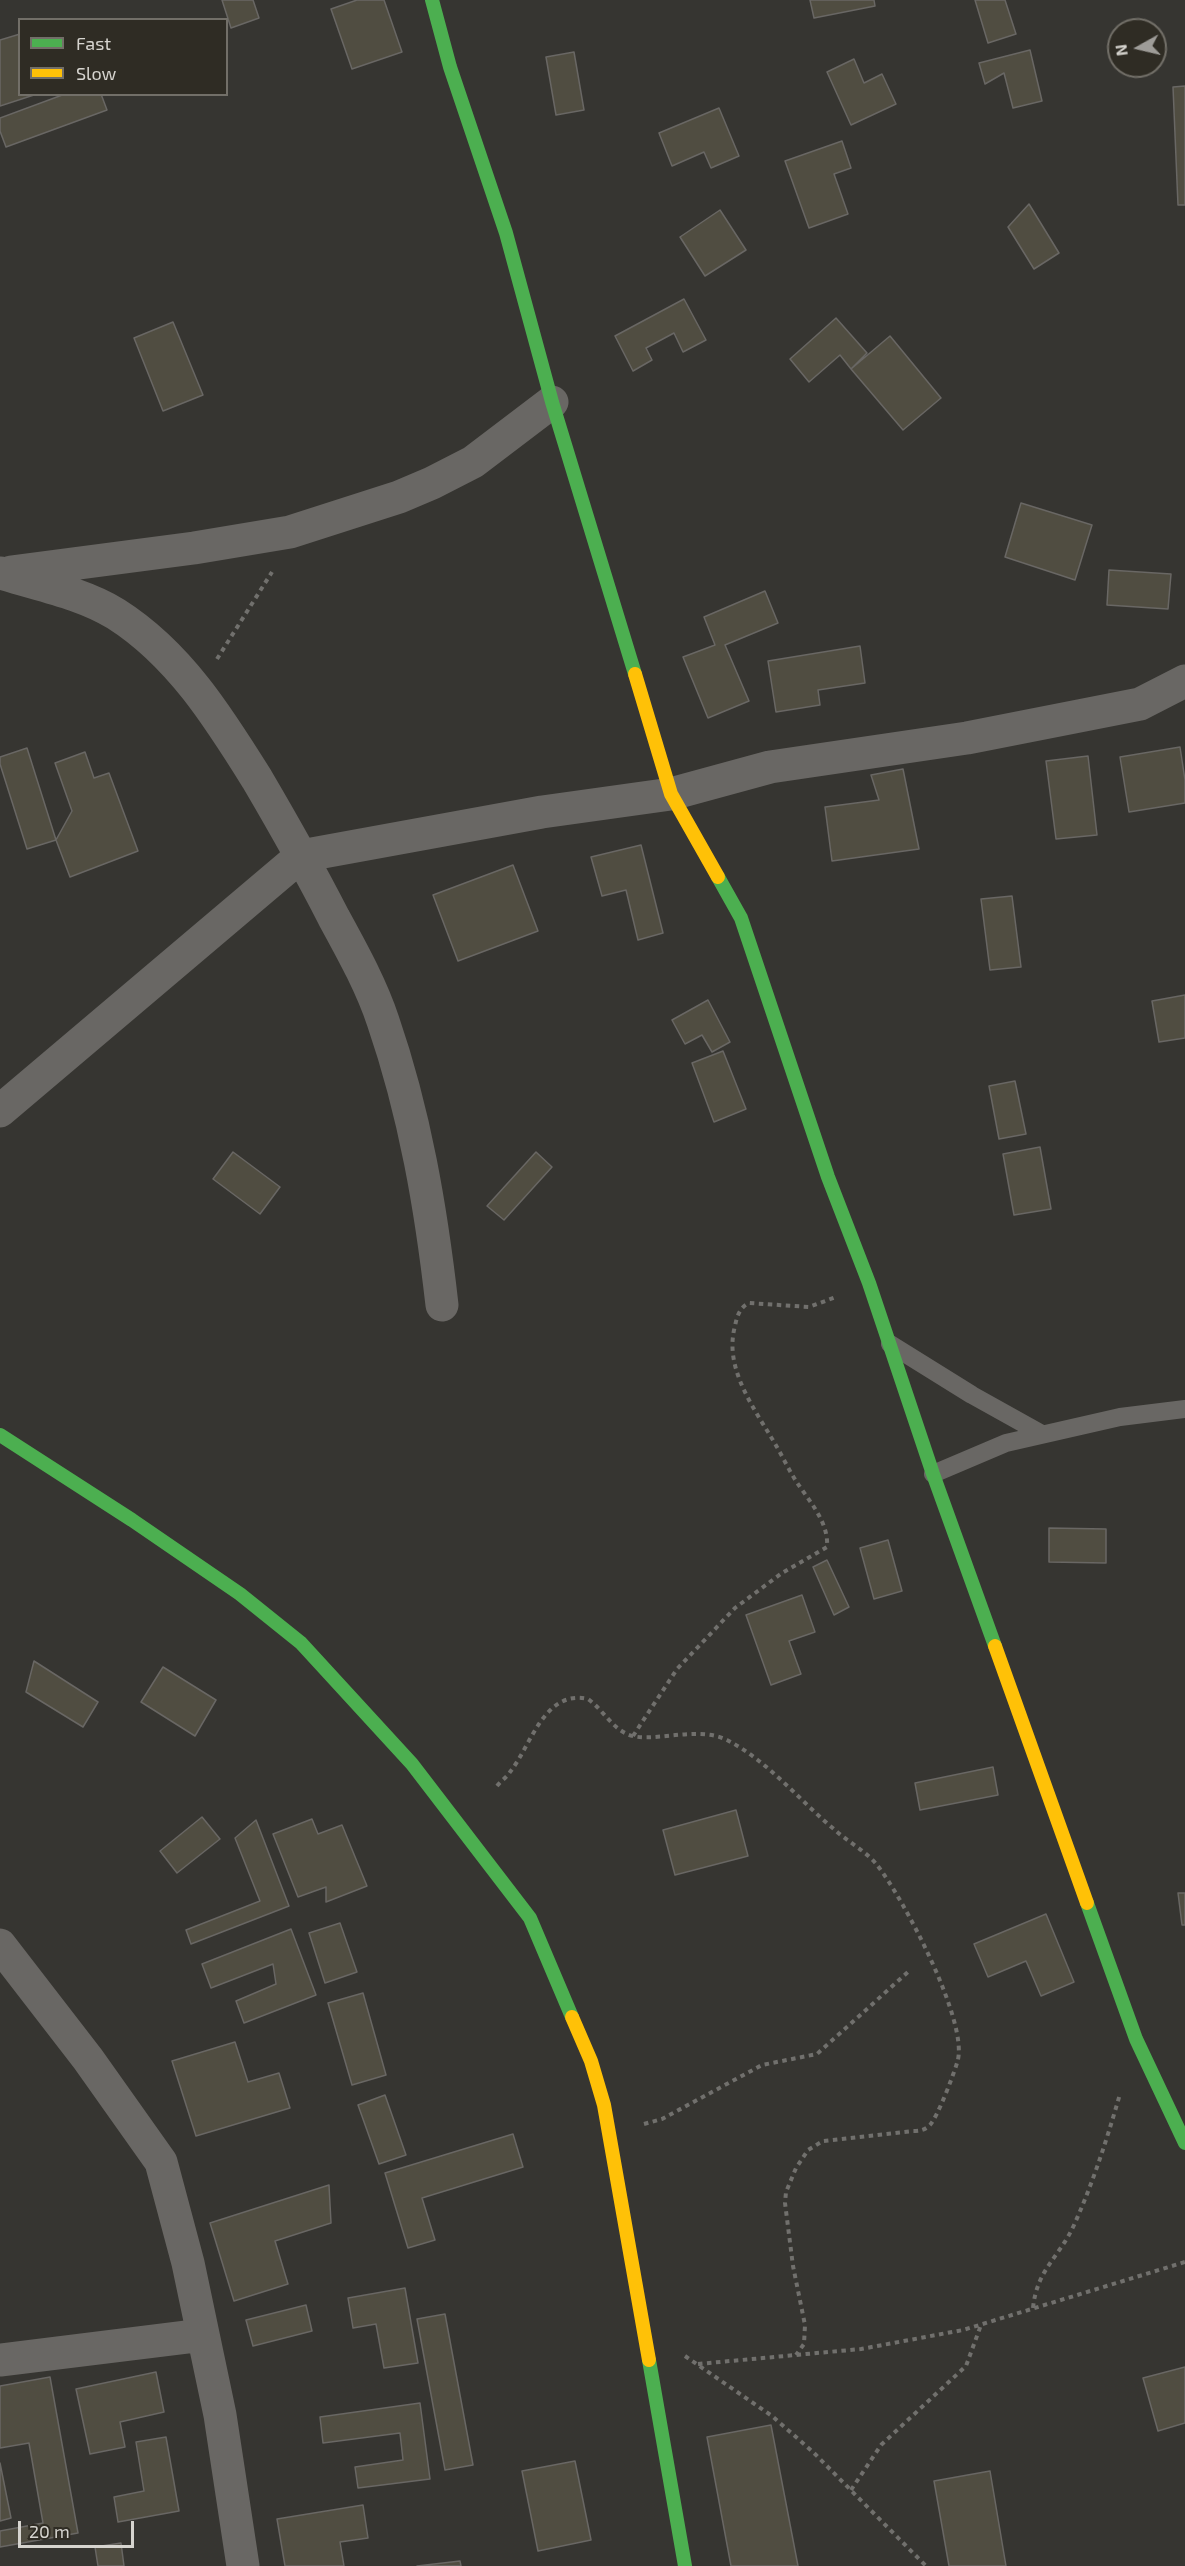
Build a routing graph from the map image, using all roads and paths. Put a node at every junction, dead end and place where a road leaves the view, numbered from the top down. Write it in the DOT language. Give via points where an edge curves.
graph roads {
  1 [pos="432,0"];
  2 [pos="552,402"];
  3 [pos="290,532"];
  4 [pos="1,573"];
  5 [pos="1185,681"];
  6 [pos="194,684"];
  7 [pos="671,794"];
  8 [pos="301,856"];
  9 [pos="0,1111"];
  10 [pos="869,1283"];
  11 [pos="442,1305"];
  12 [pos="889,1343"];
  13 [pos="1185,1409"];
  14 [pos="1042,1434"];
  15 [pos="0,1435"];
  16 [pos="933,1474"];
  17 [pos="633,1736"];
  18 [pos="497,1786"];
  19 [pos="0,1945"];
  20 [pos="909,1972"];
  21 [pos="1136,2039"];
  22 [pos="608,2128"];
  23 [pos="1185,2143"];
  24 [pos="1185,2262"];
  25 [pos="1034,2307"];
  26 [pos="981,2325"];
  27 [pos="643,2331"];
  28 [pos="203,2335"];
  29 [pos="796,2355"];
  30 [pos="0,2360"];
  31 [pos="698,2364"];
  32 [pos="851,2490"];
  33 [pos="243,2566"];
  34 [pos="685,2566"];
  35 [pos="926,2566"];
  1 -- 2 [label="street" via="506,233"];
  2 -- 3 [label="street" via="473,462 432,483"];
  2 -- 7 [label="street"];
  3 -- 4 [label="street"];
  3 -- 6 [label="path" via="250,610"];
  4 -- 6 [label="street" via="95,603 118,615"];
  5 -- 7 [label="street" via="1140,704 967,738 770,767"];
  6 -- 8 [label="street" via="236,745"];
  7 -- 8 [label="street" via="542,812"];
  7 -- 10 [label="street" via="741,918 828,1177"];
  8 -- 9 [label="street"];
  8 -- 11 [label="street" via="383,1019 412,1115 432,1220"];
  10 -- 12 [label="street"];
  10 -- 17 [label="path" via="808,1307 753,1302 740,1310 733,1340 739,1378 758,1417 815,1509 827,1547 782,1573 735,1608 677,1669"];
  12 -- 14 [label="lane"];
  12 -- 16 [label="street"];
  13 -- 14 [label="lane" via="1120,1417"];
  14 -- 16 [label="lane" via="1006,1443"];
  15 -- 22 [label="street" via="240,1594 301,1643 412,1764 530,1918 591,2061"];
  16 -- 21 [label="street"];
  17 -- 18 [label="path" via="616,1727 588,1699 563,1701 537,1725 510,1773"];
  17 -- 29 [label="path" via="708,1733 727,1740 875,1862 924,1945 956,2022 959,2059 932,2123 921,2130 823,2141 808,2150 796,2168 784,2203 805,2325 804,2344"];
  19 -- 28 [label="street" via="161,2162"];
  20 -- 22 [label="path" via="817,2054 762,2065 651,2123"];
  21 -- 23 [label="street"];
  21 -- 25 [label="path" via="1098,2169 1073,2226 1039,2278"];
  22 -- 27 [label="street"];
  24 -- 25 [label="path"];
  25 -- 26 [label="path"];
  26 -- 29 [label="path" via="861,2349"];
  26 -- 32 [label="path" via="966,2366 881,2445"];
  27 -- 31 [label="path"];
  27 -- 34 [label="street"];
  28 -- 30 [label="street"];
  28 -- 33 [label="street" via="220,2415"];
  29 -- 31 [label="path"];
  31 -- 32 [label="path" via="772,2416"];
  32 -- 35 [label="path"];
}
